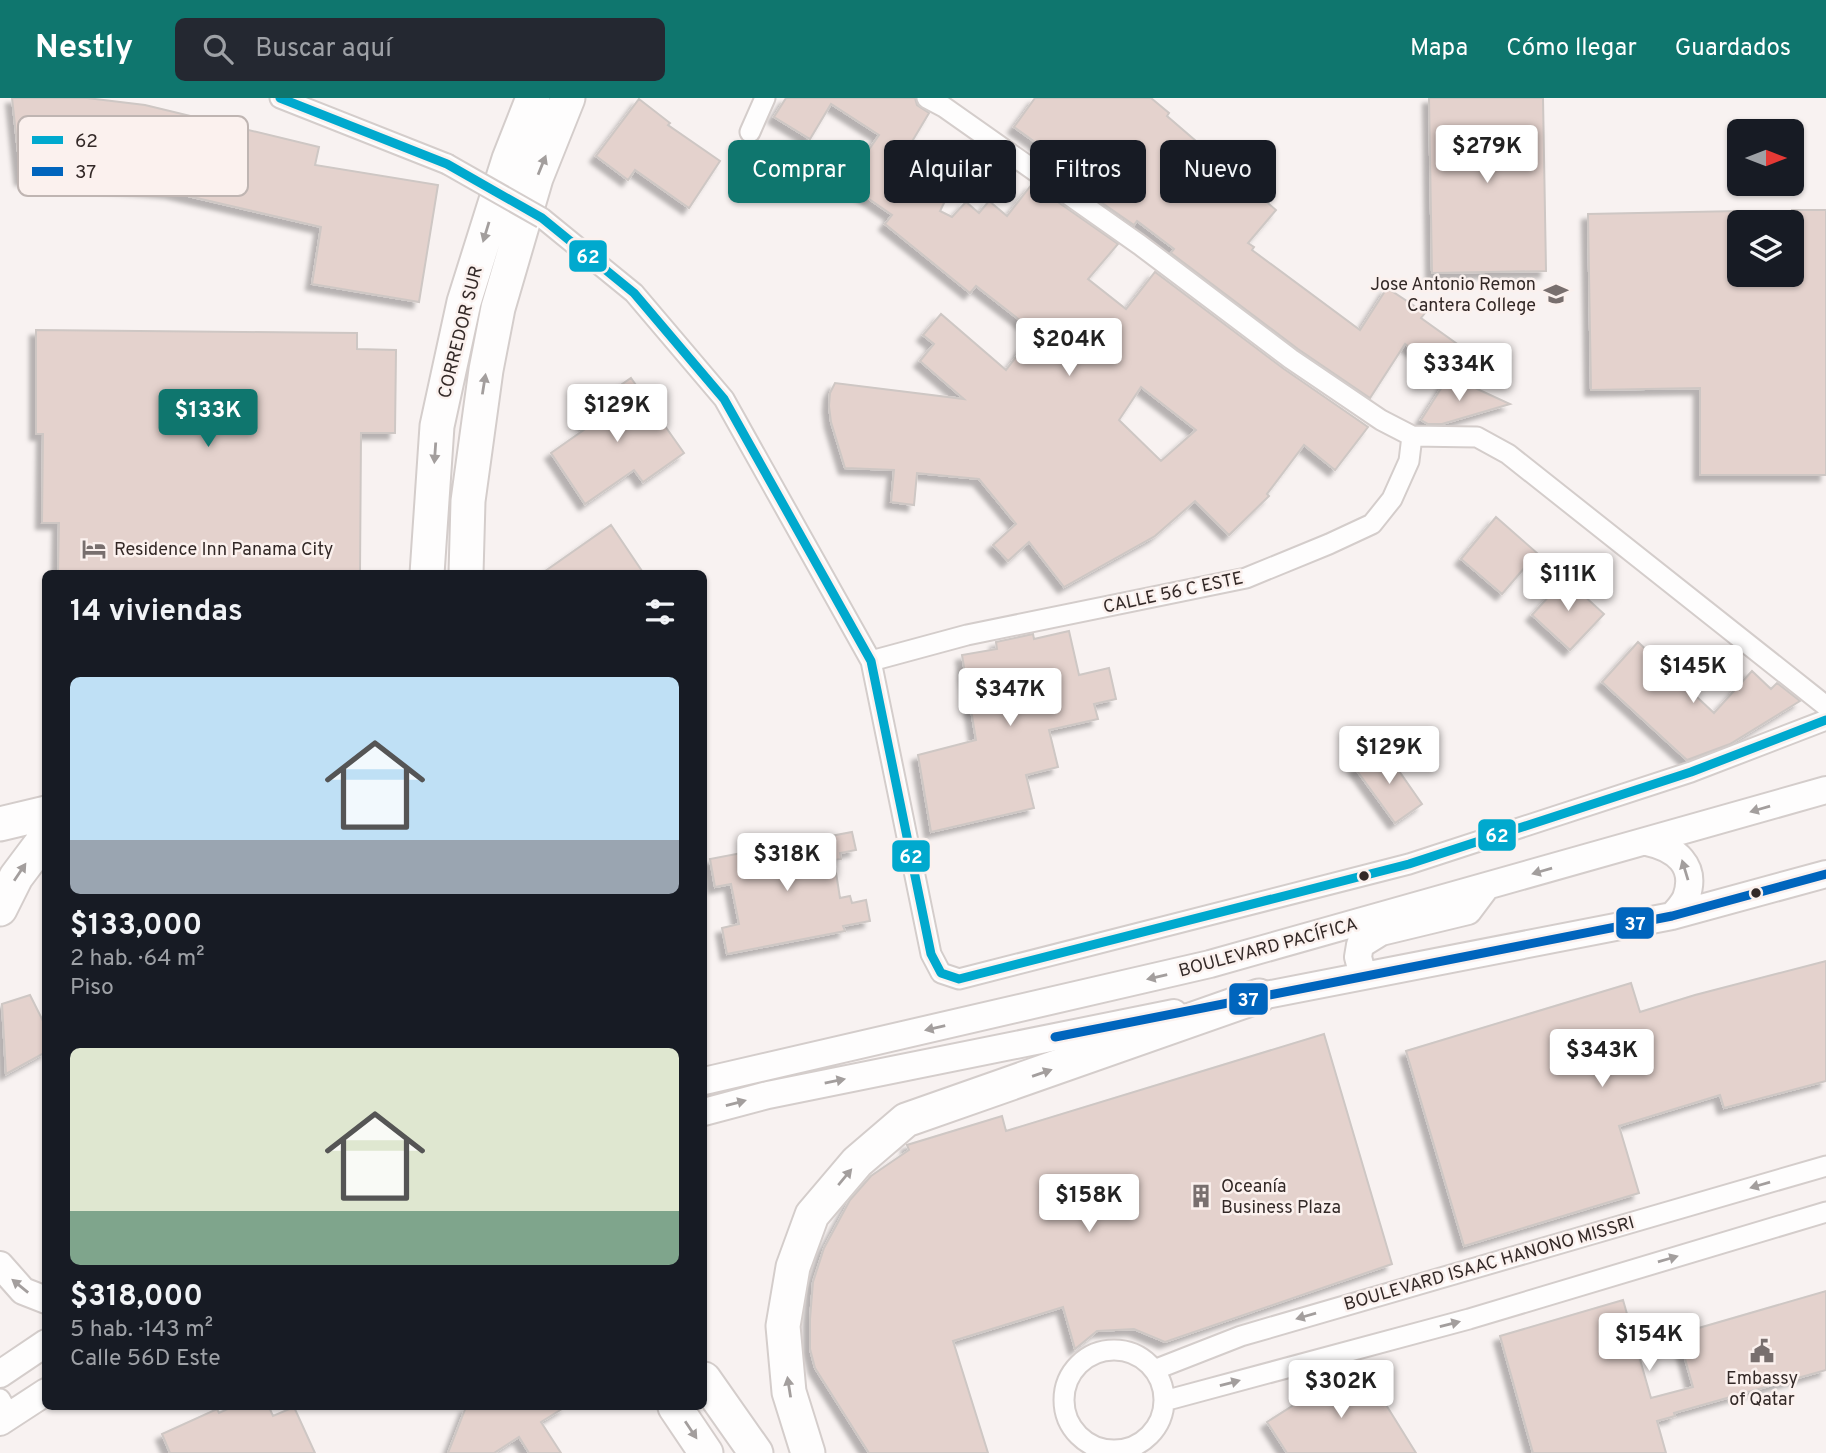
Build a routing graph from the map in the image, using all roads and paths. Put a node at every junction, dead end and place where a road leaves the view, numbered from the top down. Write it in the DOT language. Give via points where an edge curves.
graph roads {
  1 [pos="281,98"];
  2 [pos="533,98"];
  3 [pos="568,98"];
  4 [pos="765,98"];
  5 [pos="927,98"];
  6 [pos="750,132"];
  7 [pos="1412,436"];
  8 [pos="428,570"];
  9 [pos="466,570"];
  10 [pos="871,661"];
  11 [pos="1826,706"];
  12 [pos="1826,720"];
  13 [pos="1826,790"];
  14 [pos="42,814"];
  15 [pos="0,824"];
  16 [pos="42,842"];
  17 [pos="1647,842"];
  18 [pos="1826,874"];
  19 [pos="1486,887"];
  20 [pos="0,909"];
  21 [pos="1672,916"];
  22 [pos="1363,975"];
  23 [pos="1259,996"];
  24 [pos="707,1080"];
  25 [pos="707,1111"];
  26 [pos="1826,1166"];
  27 [pos="1826,1212"];
  28 [pos="0,1265"];
  29 [pos="42,1299"];
  30 [pos="42,1346"];
  31 [pos="1154,1370"];
  32 [pos="0,1374"];
  33 [pos="707,1383"];
  34 [pos="42,1394"];
  35 [pos="1164,1401"];
  36 [pos="677,1410"];
  37 [pos="3,1412"];
  38 [pos="1140,1448"];
  39 [pos="706,1453"];
  40 [pos="756,1453"];
  41 [pos="808,1453"];
  1 -- 10 [label="street, bridge" via="447,164 542,218 634,293 724,399"];
  2 -- 8 [label="highway, CORREDOR SUR, one-way" via="461,314 437,426"];
  9 -- 3 [label="highway, CORREDOR SUR, one-way" via="468,501 498,309 537,178"];
  4 -- 6 [label="street"];
  5 -- 7 [label="street" via="1140,245 1290,359"];
  7 -- 10 [label="street, CALLE 56 C ESTE" via="1409,461 1392,499 1372,524 1317,549 1246,578 967,635"];
  7 -- 11 [label="street" via="1477,437 1508,454"];
  10 -- 12 [label="street" via="931,954 941,973 959,979 1409,864 1691,772"];
  13 -- 17 [label="street, BOULEVARD PACÍFICA, one-way"];
  14 -- 15 [label="highway"];
  20 -- 16 [label="highway, one-way" via="16,877"];
  17 -- 19 [label="street, BOULEVARD PACÍFICA, one-way"];
  21 -- 17 [label="street, one-way" via="1686,899 1689,879 1682,859 1667,846"];
  18 -- 21 [label="street"];
  19 -- 22 [label="street" via="1468,911 1381,932 1360,945"];
  19 -- 24 [label="street, BOULEVARD PACÍFICA, one-way" via="1210,964"];
  21 -- 22 [label="street"];
  22 -- 23 [label="street"];
  25 -- 23 [label="street, one-way"];
  41 -- 23 [label="highway, one-way" via="789,1392 783,1326 793,1267 812,1215 857,1162 906,1120"];
  26 -- 31 [label="street, BOULEVARD ISAAC HANONO MISSRI, one-way" via="1241,1336"];
  35 -- 27 [label="street, one-way" via="1469,1319"];
  29 -- 28 [label="street, one-way" via="23,1292"];
  30 -- 32 [label="street"];
  31 -- 35 [label="street"];
  31 -- 38 [label="street" via="1128,1351 1096,1353 1072,1374 1066,1390 1069,1421 1079,1435 1108,1450"];
  33 -- 40 [label="highway"];
  34 -- 37 [label="street"];
  35 -- 38 [label="street" via="1161,1418"];
  36 -- 39 [label="highway, one-way"];
}
